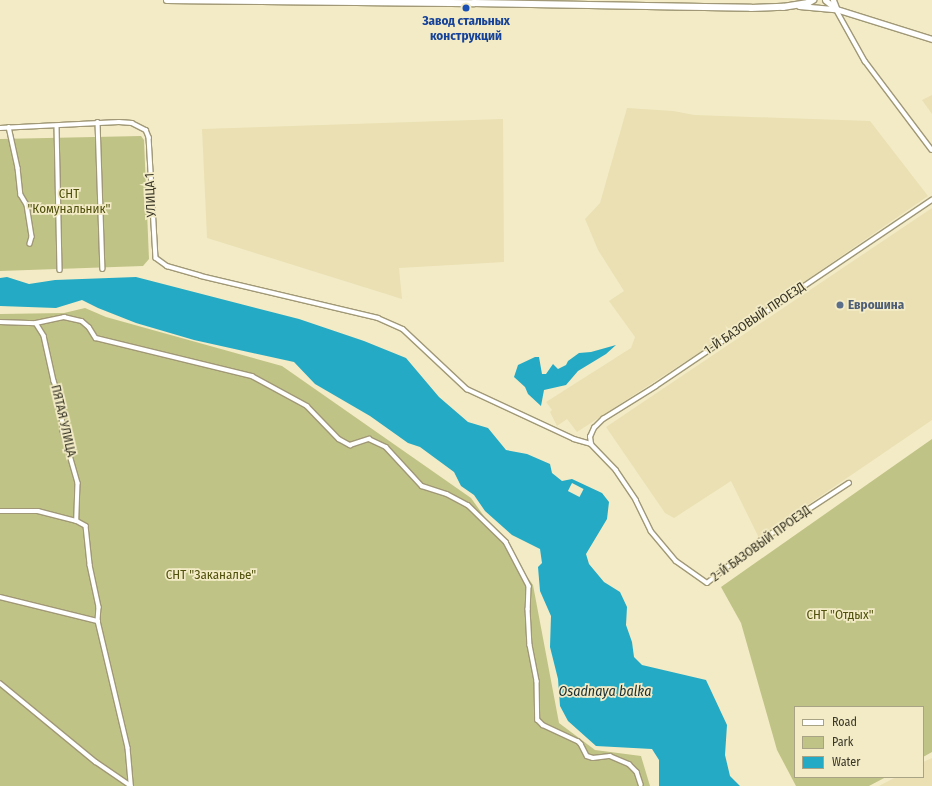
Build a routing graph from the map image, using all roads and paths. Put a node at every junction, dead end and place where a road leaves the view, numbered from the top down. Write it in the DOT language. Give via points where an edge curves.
graph roads {
  1 [pos="167,0"];
  2 [pos="813,0"];
  3 [pos="825,0"];
  4 [pos="833,0"];
  5 [pos="797,6"];
  6 [pos="836,9"];
  7 [pos="932,39"];
  8 [pos="98,122"];
  9 [pos="58,126"];
  10 [pos="9,127"];
  11 [pos="0,128"];
  12 [pos="932,150"];
  13 [pos="932,200"];
  14 [pos="30,244"];
  15 [pos="103,269"];
  16 [pos="60,270"];
  17 [pos="0,322"];
  18 [pos="36,324"];
  19 [pos="591,444"];
  20 [pos="849,483"];
  21 [pos="0,511"];
  22 [pos="77,521"];
  23 [pos="0,597"];
  24 [pos="98,622"];
  25 [pos="0,683"];
  26 [pos="641,784"];
  27 [pos="131,786"];
  1 -- 5 [label="main road" via="474,2 777,8"];
  2 -- 5 [label="main road"];
  3 -- 6 [label="street"];
  4 -- 6 [label="street"];
  5 -- 6 [label="street"];
  6 -- 7 [label="street"];
  6 -- 12 [label="street" via="865,60"];
  8 -- 9 [label="street"];
  8 -- 15 [label="street"];
  8 -- 19 [label="street, УЛИЦА 1" via="132,123 146,130 154,253 156,258 167,266 386,320 403,329 467,389 574,439"];
  9 -- 10 [label="street"];
  9 -- 16 [label="street"];
  10 -- 11 [label="street"];
  10 -- 14 [label="street" via="21,195 27,205 32,237"];
  13 -- 19 [label="street, 1-Й БАЗОВЫЙ ПРОЕЗД" via="603,419 594,428 590,437"];
  17 -- 18 [label="street"];
  18 -- 22 [label="street, ПЯТАЯ УЛИЦА" via="44,336 61,401 64,431 78,483"];
  18 -- 26 [label="street" via="64,317 82,321 96,338 252,376 307,406 339,439 350,445 369,439 386,447 422,486 468,504 506,542 529,586 530,645 537,681 538,720 543,725 578,741 592,758 610,756 629,764 637,772"];
  19 -- 20 [label="street, 2-Й БАЗОВЫЙ ПРОЕЗД" via="616,470 636,500 651,531 676,561 707,583 760,541"];
  21 -- 22 [label="street" via="38,511"];
  22 -- 24 [label="street" via="86,526 90,565 99,607"];
  23 -- 24 [label="street"];
  24 -- 27 [label="street" via="128,748"];
  25 -- 27 [label="street" via="96,762"];
}
